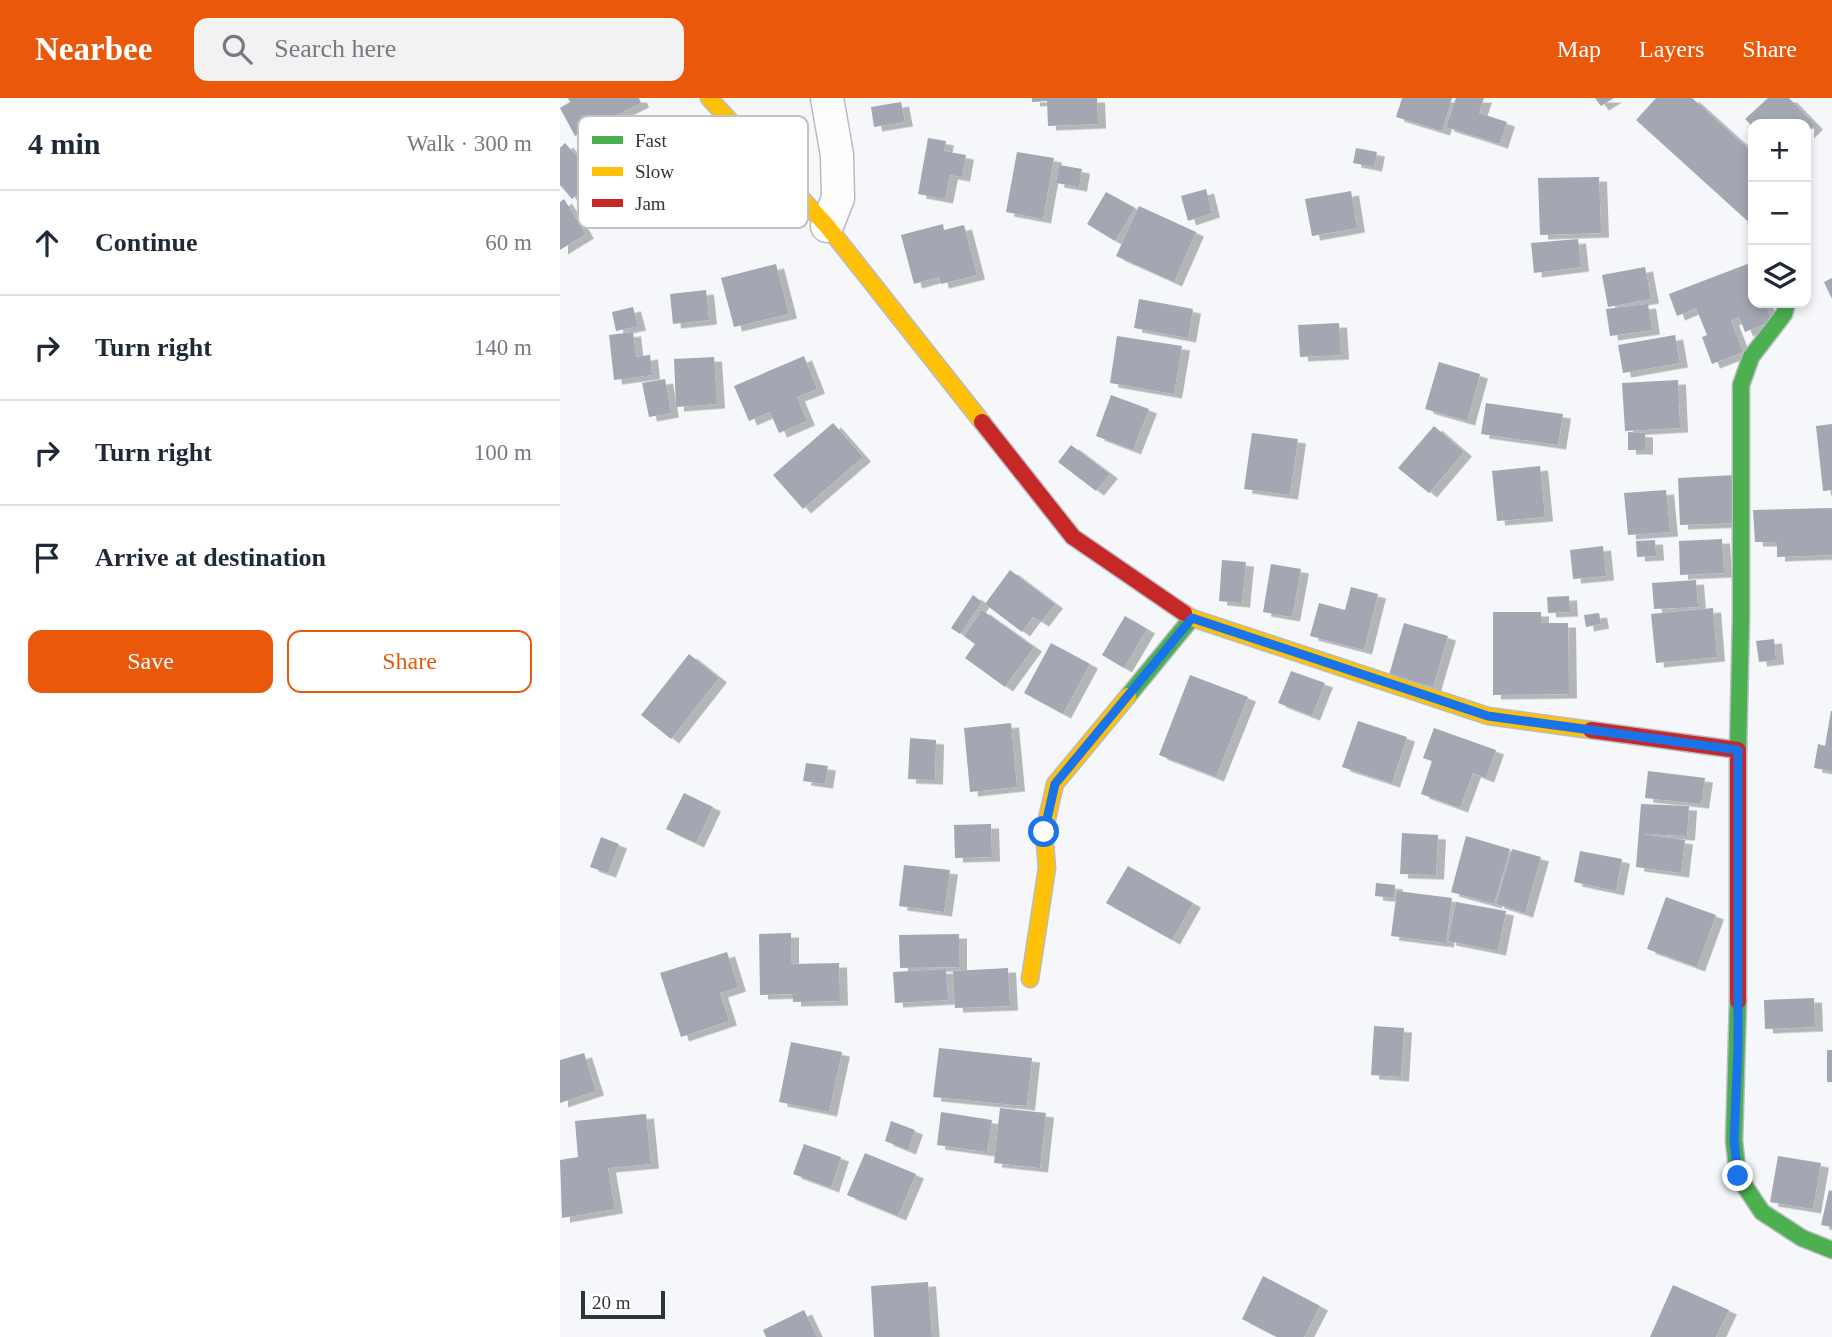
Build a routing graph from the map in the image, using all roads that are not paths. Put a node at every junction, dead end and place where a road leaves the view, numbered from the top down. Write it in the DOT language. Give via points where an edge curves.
graph roads {
  1 [pos="709,98"];
  2 [pos="827,98"];
  3 [pos="726,116"];
  4 [pos="808,205"];
  5 [pos="827,226"];
  6 [pos="1786,308"];
  7 [pos="1192,618"];
  8 [pos="1738,750"];
  9 [pos="1030,978"];
  10 [pos="1832,1250"];
  1 -- 3 [label="street"];
  2 -- 5 [label="street" via="837,155 838,198"];
  4 -- 5 [label="street"];
  5 -- 7 [label="street" via="1073,537"];
  6 -- 8 [label="street" via="1751,356 1741,385"];
  7 -- 8 [label="street" via="1488,716"];
  7 -- 9 [label="street" via="1055,784 1044,832 1046,869"];
  8 -- 10 [label="street" via="1734,1141 1738,1176 1762,1212 1802,1238"];
}
